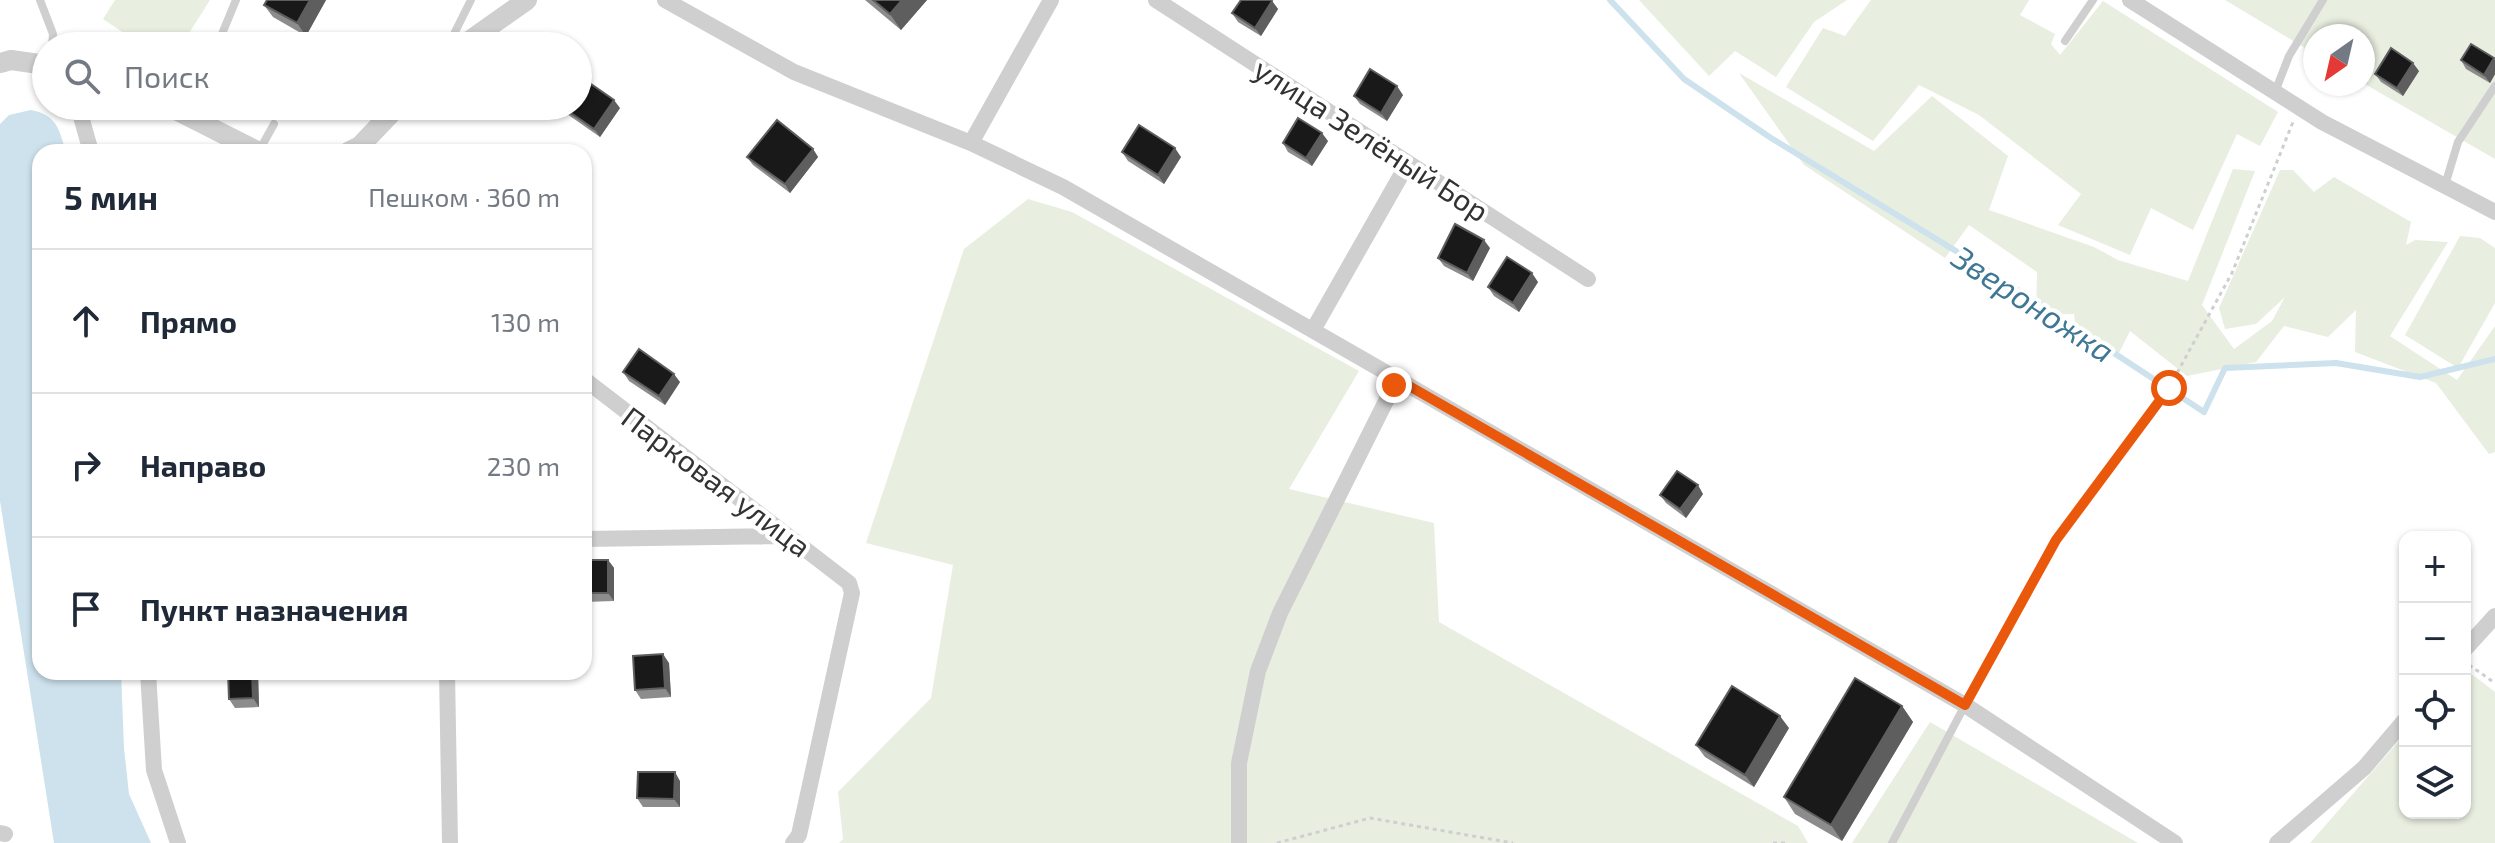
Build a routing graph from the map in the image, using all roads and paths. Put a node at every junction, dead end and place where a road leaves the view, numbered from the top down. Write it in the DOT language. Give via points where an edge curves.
graph roads {
  1 [pos="40,0"];
  2 [pos="236,0"];
  3 [pos="471,0"];
  4 [pos="527,0"];
  5 [pos="665,0"];
  6 [pos="1051,0"];
  7 [pos="1156,0"];
  8 [pos="2093,0"];
  9 [pos="2130,0"];
  10 [pos="2323,0"];
  11 [pos="52,32"];
  12 [pos="223,32"];
  13 [pos="455,32"];
  14 [pos="482,32"];
  15 [pos="2065,41"];
  16 [pos="0,63"];
  17 [pos="32,63"];
  18 [pos="2495,86"];
  19 [pos="2275,92"];
  20 [pos="2299,108"];
  21 [pos="82,120"];
  22 [pos="206,120"];
  23 [pos="385,120"];
  24 [pos="274,124"];
  25 [pos="971,143"];
  26 [pos="89,144"];
  27 [pos="246,144"];
  28 [pos="263,144"];
  29 [pos="362,144"];
  30 [pos="1408,163"];
  31 [pos="2445,186"];
  32 [pos="2495,212"];
  33 [pos="1588,279"];
  34 [pos="1313,330"];
  35 [pos="1397,379"];
  36 [pos="592,385"];
  37 [pos="787,536"];
  38 [pos="592,539"];
  39 [pos="2495,616"];
  40 [pos="2471,642"];
  41 [pos="2471,667"];
  42 [pos="148,680"];
  43 [pos="447,680"];
  44 [pos="2495,683"];
  45 [pos="1965,705"];
  46 [pos="2399,727"];
  47 [pos="178,843"];
  48 [pos="450,843"];
  49 [pos="793,843"];
  50 [pos="1239,843"];
  51 [pos="1277,843"];
  52 [pos="1513,843"];
  53 [pos="1773,843"];
  54 [pos="1785,843"];
  55 [pos="1892,843"];
  56 [pos="2175,843"];
  57 [pos="2277,843"];
  1 -- 11 [label="lane"];
  2 -- 12 [label="lane"];
  3 -- 13 [label="lane"];
  4 -- 14 [label="street"];
  5 -- 25 [label="street" via="794,72"];
  6 -- 25 [label="street"];
  7 -- 30 [label="street, улица Зелёный Бор"];
  8 -- 15 [label="lane"];
  9 -- 19 [label="street"];
  10 -- 19 [label="lane" via="2289,56"];
  16 -- 17 [label="street"];
  18 -- 31 [label="lane" via="2458,142"];
  19 -- 20 [label="street"];
  20 -- 31 [label="street"];
  20 -- 45 [label="path" via="2232,273 2166,393 2056,540"];
  21 -- 26 [label="street"];
  22 -- 27 [label="street"];
  23 -- 29 [label="street"];
  24 -- 28 [label="lane"];
  25 -- 34 [label="street" via="1063,187"];
  30 -- 33 [label="street, улица Зелёный Бор"];
  30 -- 34 [label="street"];
  31 -- 32 [label="street"];
  34 -- 35 [label="street"];
  35 -- 45 [label="street"];
  35 -- 50 [label="street" via="1280,613 1258,671 1239,763"];
  36 -- 37 [label="street, Парковая улица"];
  37 -- 38 [label="street"];
  37 -- 49 [label="street, Парковая улица" via="849,583 852,593 799,835"];
  39 -- 40 [label="street"];
  41 -- 44 [label="path"];
  42 -- 47 [label="street" via="154,770"];
  43 -- 48 [label="street"];
  45 -- 55 [label="lane"];
  45 -- 56 [label="street"];
  46 -- 57 [label="street" via="2364,768"];
  51 -- 52 [label="path" via="1370,818"];
  53 -- 54 [label="path"];
}
